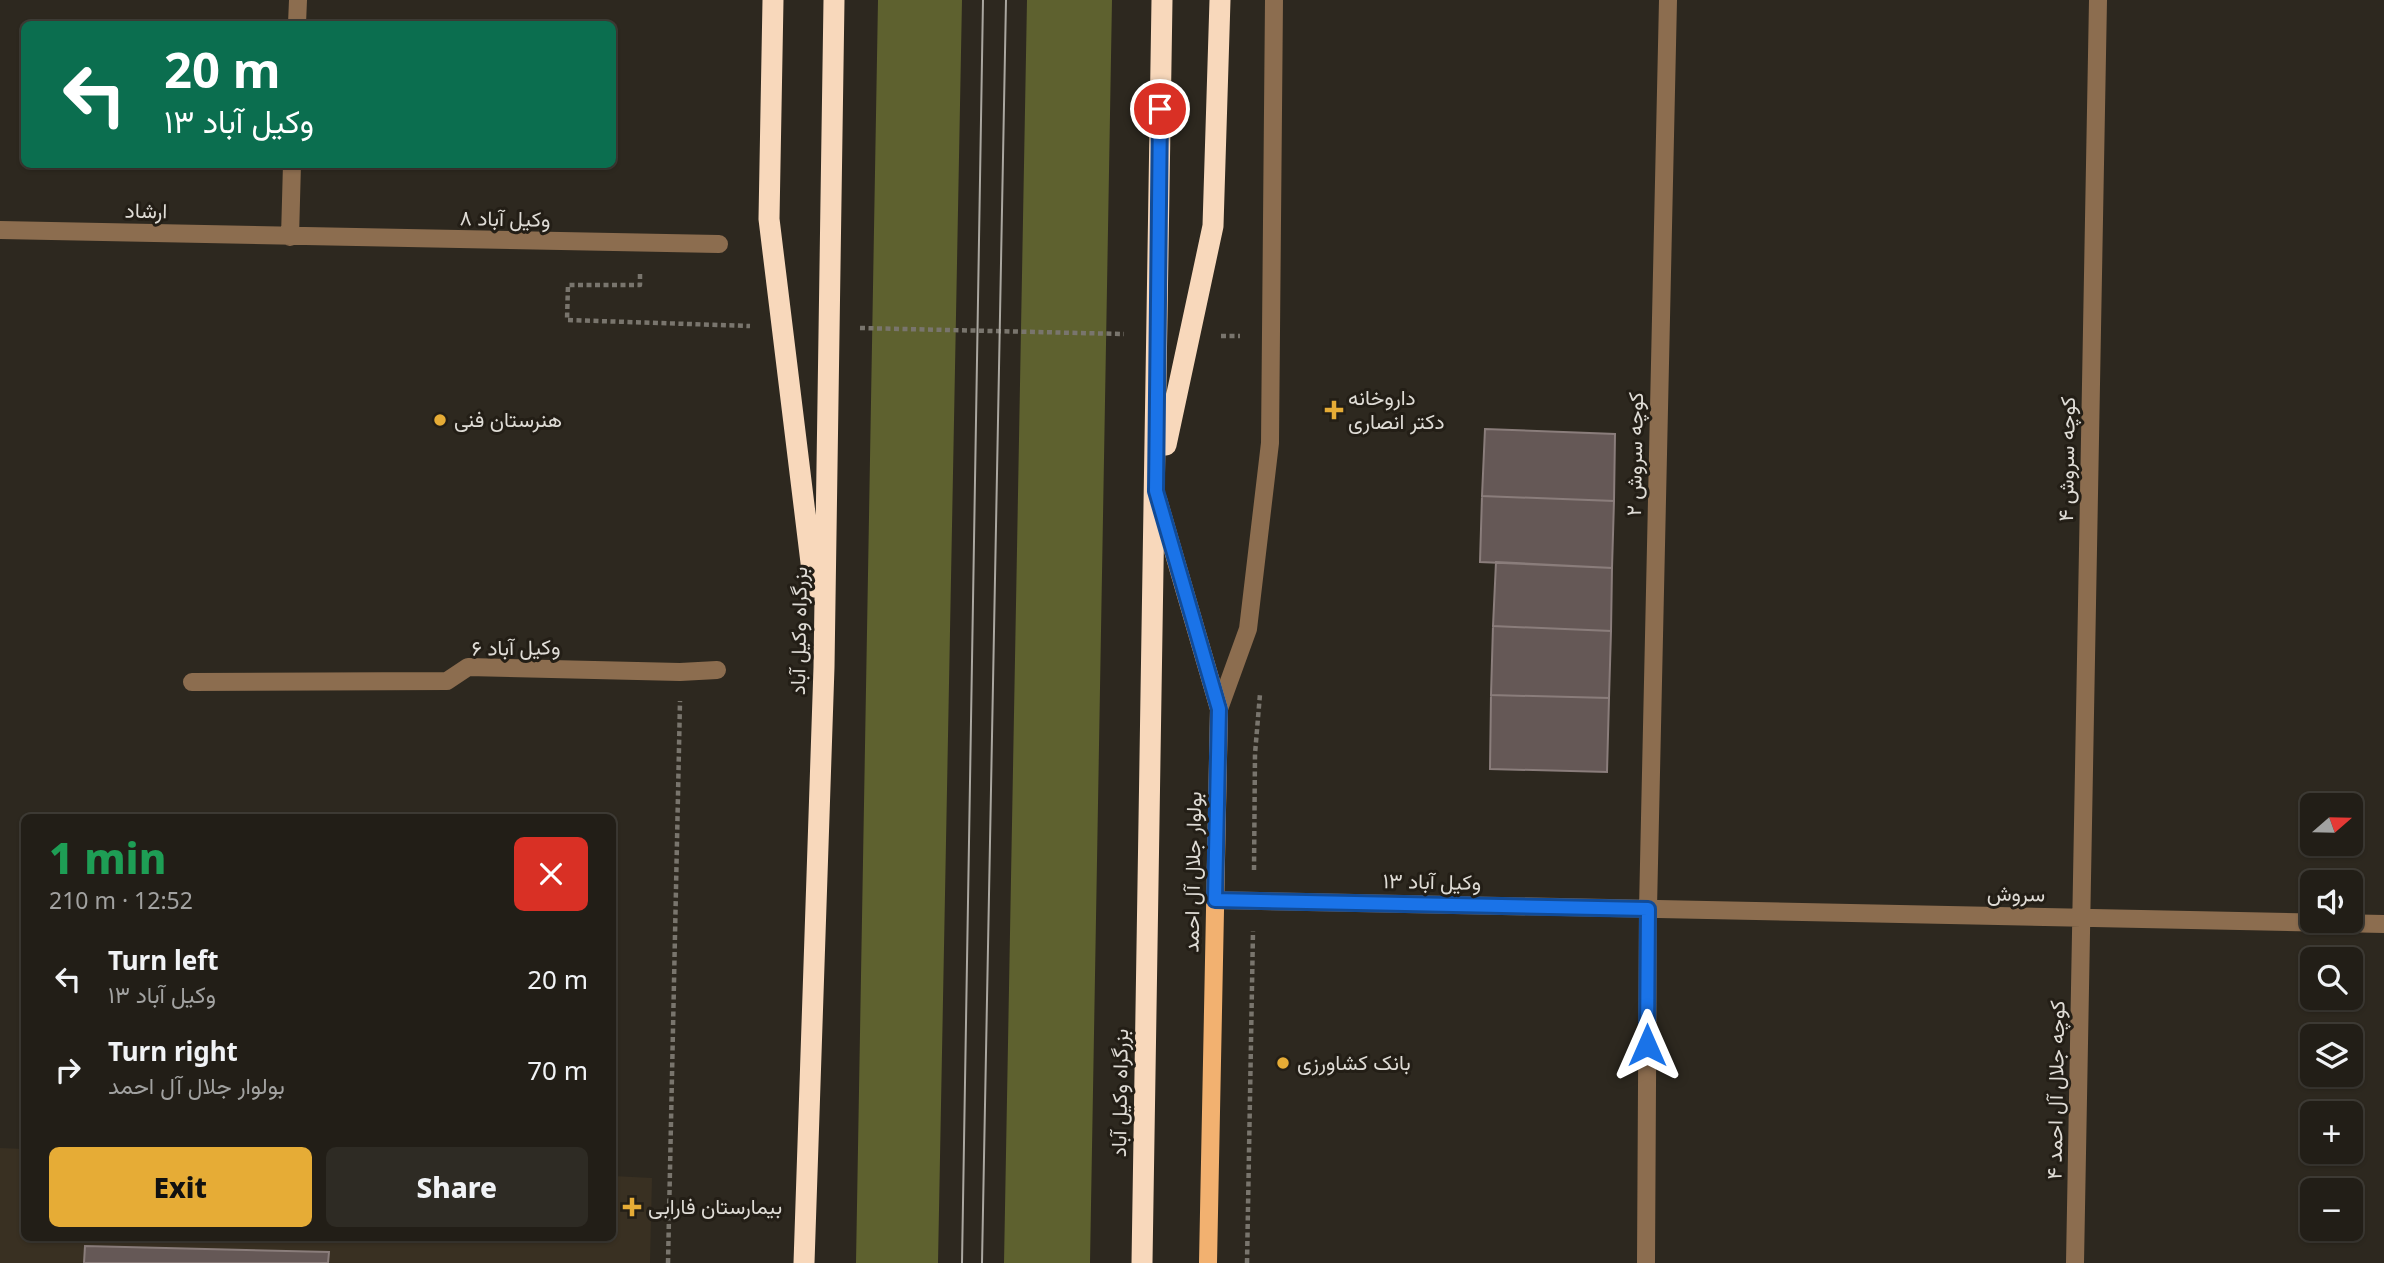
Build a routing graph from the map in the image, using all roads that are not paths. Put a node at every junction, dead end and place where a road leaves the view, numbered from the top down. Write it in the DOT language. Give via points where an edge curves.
graph roads {
  1 [pos="298,0"];
  2 [pos="773,0"];
  3 [pos="834,0"];
  4 [pos="1162,0"];
  5 [pos="1220,0"];
  6 [pos="1274,0"];
  7 [pos="1668,0"];
  8 [pos="2098,0"];
  9 [pos="297,21"];
  10 [pos="292,168"];
  11 [pos="0,230"];
  12 [pos="290,237"];
  13 [pos="719,244"];
  14 [pos="1156,491"];
  15 [pos="824,667"];
  16 [pos="717,670"];
  17 [pos="192,682"];
  18 [pos="1219,709"];
  19 [pos="1215,900"];
  20 [pos="1648,909"];
  21 [pos="2081,918"];
  22 [pos="2384,924"];
  23 [pos="804,1263"];
  24 [pos="1142,1263"];
  25 [pos="1208,1263"];
  26 [pos="1646,1263"];
  27 [pos="2076,1263"];
  1 -- 9 [label="street"];
  2 -- 15 [label="highway" via="769,219"];
  3 -- 15 [label="highway, بزرگراه وکیل آباد"];
  4 -- 14 [label="highway, بزرگراه وکیل آباد"];
  5 -- 14 [label="highway" via="1213,226"];
  6 -- 18 [label="street" via="1270,443 1248,629"];
  7 -- 20 [label="street, کوچه سروش ۲"];
  8 -- 21 [label="street, کوچه سروش ۴"];
  10 -- 12 [label="street"];
  11 -- 12 [label="street, ارشاد"];
  12 -- 13 [label="street, ۸ وکیل آباد"];
  14 -- 18 [label="main road, بولوار جلال آل احمد"];
  14 -- 24 [label="highway, بزرگراه وکیل آباد"];
  15 -- 23 [label="highway, بزرگراه وکیل آباد"];
  16 -- 17 [label="street, ۶ وکیل آباد" via="467,667 447,681"];
  18 -- 19 [label="main road, بولوار جلال آل احمد"];
  19 -- 20 [label="street, ۱۳ وکیل آباد"];
  19 -- 25 [label="main road, بولوار جلال آل احمد"];
  20 -- 21 [label="street, سروش"];
  20 -- 26 [label="street, کوچه سروش ۲"];
  21 -- 22 [label="street, سروش"];
  21 -- 27 [label="street, کوچه جلال آل احمد ۴"];
}
